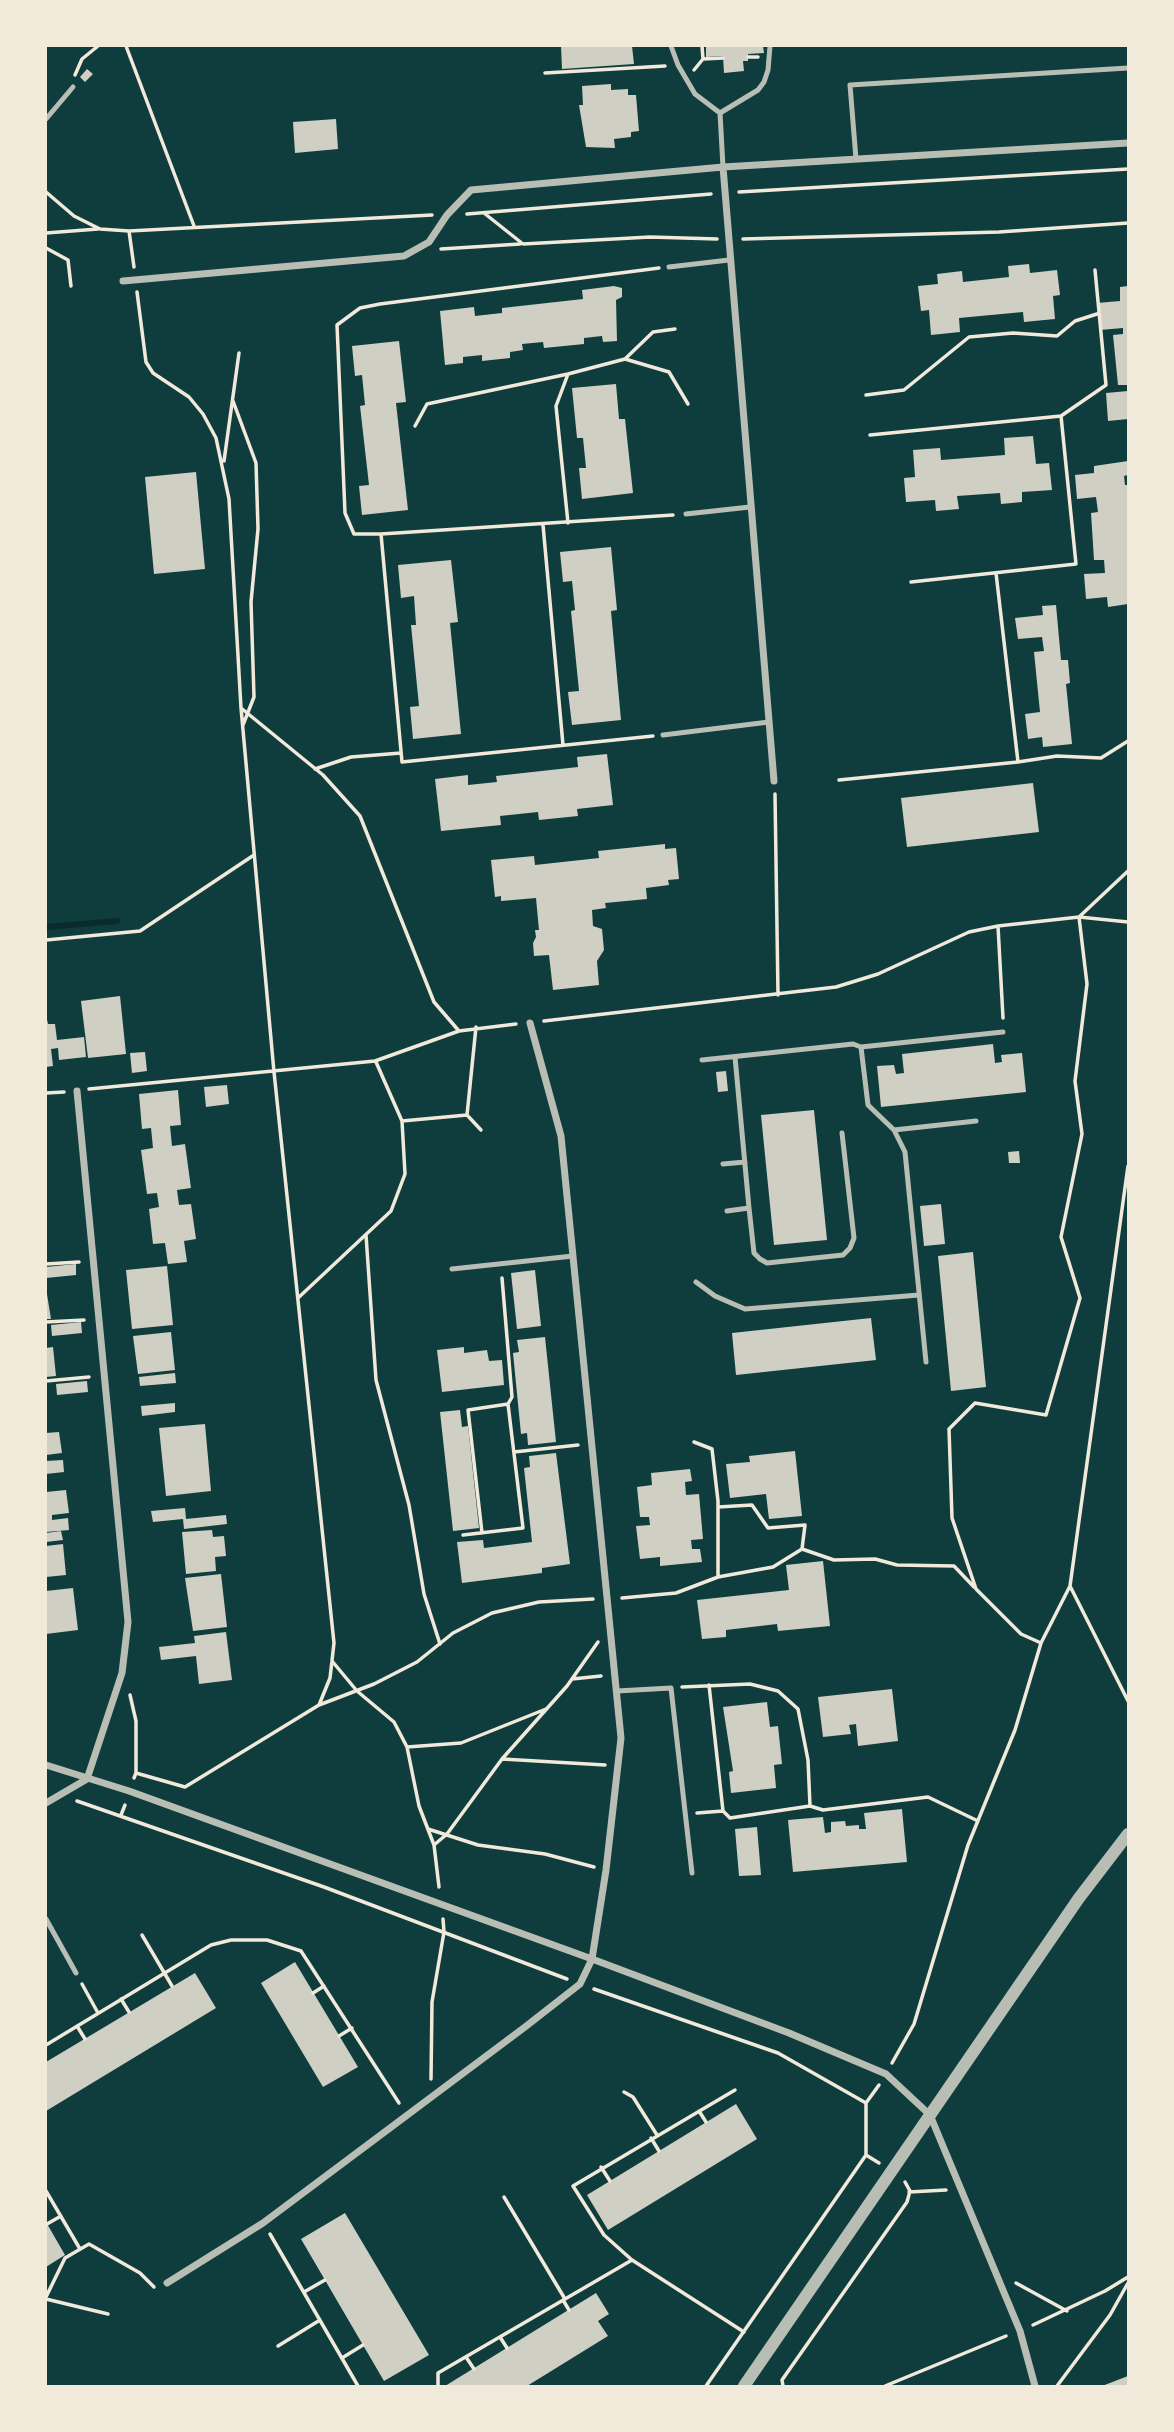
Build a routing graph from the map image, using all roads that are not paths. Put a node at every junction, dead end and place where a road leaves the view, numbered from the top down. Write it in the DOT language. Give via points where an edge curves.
graph roads {
  1 [pos="671,46"];
  2 [pos="770,46"];
  3 [pos="1129,68"];
  4 [pos="74,87"];
  5 [pos="720,113"];
  6 [pos="46,119"];
  7 [pos="1129,144"];
  8 [pos="856,159"];
  9 [pos="723,167"];
  10 [pos="729,260"];
  11 [pos="669,267"];
  12 [pos="123,281"];
  13 [pos="750,507"];
  14 [pos="686,514"];
  15 [pos="769,722"];
  16 [pos="663,735"];
  17 [pos="774,781"];
  18 [pos="530,1023"];
  19 [pos="1003,1032"];
  20 [pos="861,1047"];
  21 [pos="736,1057"];
  22 [pos="702,1060"];
  23 [pos="77,1091"];
  24 [pos="976,1121"];
  25 [pos="894,1130"];
  26 [pos="842,1133"];
  27 [pos="745,1161"];
  28 [pos="723,1164"];
  29 [pos="749,1208"];
  30 [pos="727,1211"];
  31 [pos="573,1256"];
  32 [pos="452,1269"];
  33 [pos="696,1282"];
  34 [pos="919,1295"];
  35 [pos="926,1362"];
  36 [pos="617,1691"];
  37 [pos="46,1765"];
  38 [pos="87,1779"];
  39 [pos="46,1802"];
  40 [pos="1129,1834"];
  41 [pos="1129,1847"];
  42 [pos="1111,1857"];
  43 [pos="692,1873"];
  44 [pos="46,1919"];
  45 [pos="592,1959"];
  46 [pos="76,1973"];
  47 [pos="930,2115"];
  48 [pos="167,2283"];
  49 [pos="744,2386"];
  50 [pos="1035,2386"];
  1 -- 5 [label="lane" via="695,94"];
  2 -- 5 [label="lane" via="764,82"];
  3 -- 8 [label="lane" via="850,85"];
  4 -- 6 [label="lane"];
  5 -- 9 [label="lane"];
  7 -- 8 [label="street"];
  8 -- 9 [label="street"];
  9 -- 10 [label="street"];
  9 -- 12 [label="street" via="471,190 419,250 381,259"];
  10 -- 11 [label="lane"];
  10 -- 13 [label="street"];
  13 -- 14 [label="lane"];
  13 -- 15 [label="street"];
  15 -- 16 [label="lane"];
  15 -- 17 [label="street"];
  18 -- 31 [label="street" via="561,1136"];
  19 -- 20 [label="lane"];
  20 -- 21 [label="lane" via="853,1044"];
  20 -- 25 [label="lane" via="868,1105"];
  21 -- 22 [label="lane"];
  21 -- 27 [label="lane"];
  23 -- 38 [label="street" via="128,1622 118,1683"];
  24 -- 25 [label="lane"];
  25 -- 34 [label="lane" via="905,1152"];
  26 -- 29 [label="lane" via="854,1238 843,1255 767,1263 754,1253"];
  27 -- 28 [label="lane"];
  27 -- 29 [label="lane"];
  29 -- 30 [label="lane"];
  31 -- 32 [label="lane"];
  31 -- 36 [label="street"];
  33 -- 34 [label="lane" via="745,1309"];
  34 -- 35 [label="lane"];
  36 -- 43 [label="lane" via="671,1688"];
  36 -- 45 [label="street" via="621,1738"];
  37 -- 38 [label="street"];
  38 -- 39 [label="street"];
  38 -- 45 [label="street"];
  40 -- 42 [label="street"];
  41 -- 42 [label="street"];
  42 -- 47 [label="street"];
  44 -- 46 [label="lane"];
  45 -- 47 [label="street" via="886,2074"];
  45 -- 48 [label="street" via="580,1984 263,2223"];
  47 -- 49 [label="street"];
  47 -- 50 [label="street" via="1020,2331"];
}
